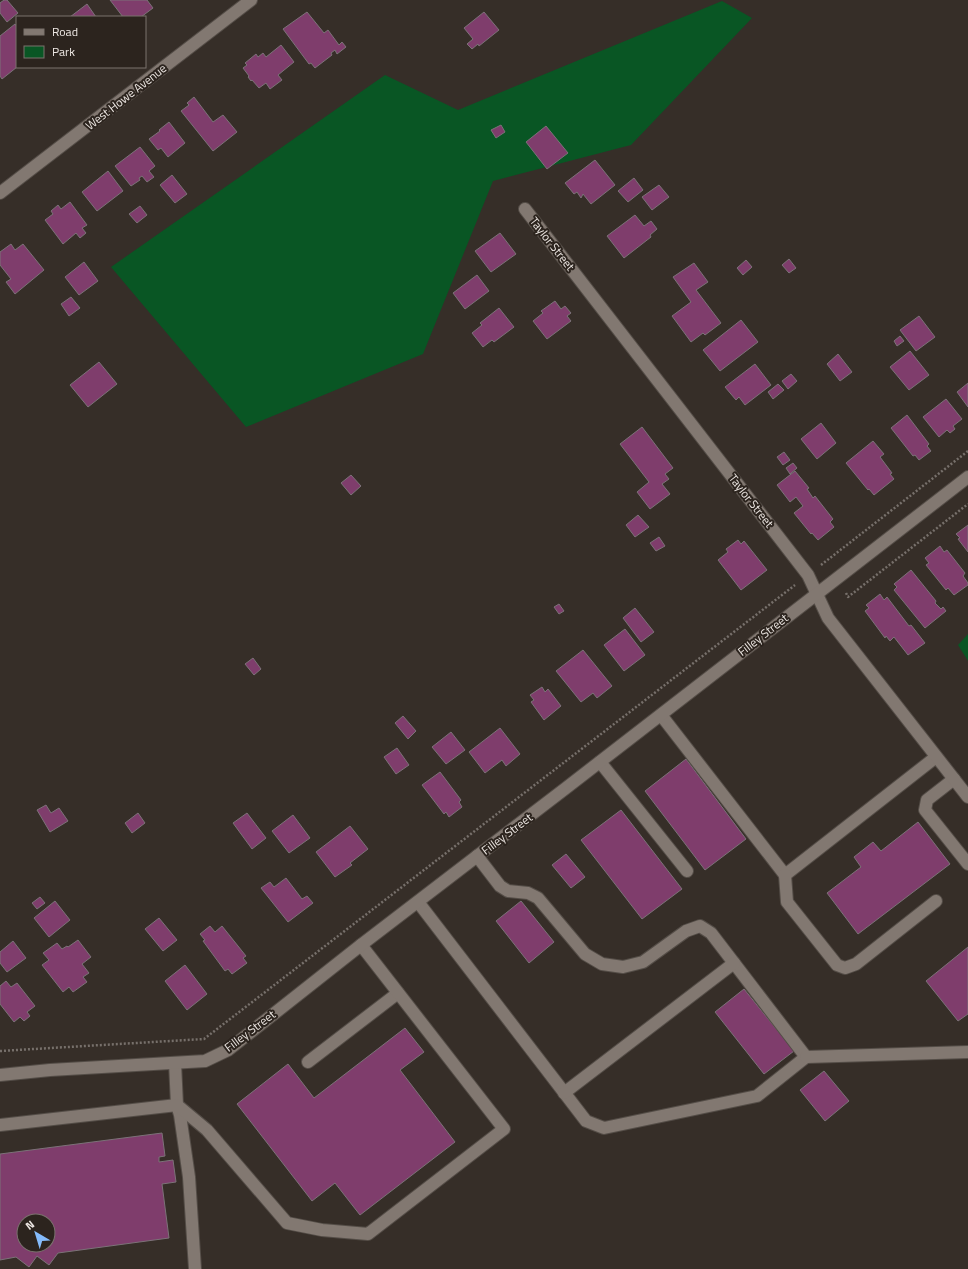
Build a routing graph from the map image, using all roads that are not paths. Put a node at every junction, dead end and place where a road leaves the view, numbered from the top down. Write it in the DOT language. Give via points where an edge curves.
graph roads {
  1 [pos="251,0"];
  2 [pos="0,193"];
  3 [pos="525,209"];
  4 [pos="968,477"];
  5 [pos="817,593"];
  6 [pos="661,715"];
  7 [pos="936,757"];
  8 [pos="600,762"];
  9 [pos="954,779"];
  10 [pos="968,797"];
  11 [pos="477,856"];
  12 [pos="968,864"];
  13 [pos="687,871"];
  14 [pos="785,875"];
  15 [pos="936,901"];
  16 [pos="418,902"];
  17 [pos="361,945"];
  18 [pos="734,963"];
  19 [pos="398,993"];
  20 [pos="968,1052"];
  21 [pos="806,1057"];
  22 [pos="308,1062"];
  23 [pos="175,1063"];
  24 [pos="0,1074"];
  25 [pos="564,1093"];
  26 [pos="177,1105"];
  27 [pos="0,1125"];
  28 [pos="195,1269"];
  1 -- 2 [label="street, West Howe Avenue"];
  3 -- 5 [label="street, Taylor Street" via="808,575"];
  4 -- 5 [label="street, Filley Street"];
  5 -- 6 [label="street, Filley Street"];
  5 -- 7 [label="street, Taylor Street" via="828,618"];
  6 -- 8 [label="street, Filley Street"];
  6 -- 14 [label="street"];
  7 -- 9 [label="street, Taylor Street"];
  7 -- 14 [label="street"];
  8 -- 11 [label="street, Filley Street"];
  8 -- 13 [label="street"];
  9 -- 10 [label="street, Taylor Street"];
  9 -- 12 [label="street" via="927,800 925,810"];
  11 -- 16 [label="street, Filley Street"];
  11 -- 18 [label="street" via="500,886 538,898 585,954 602,964 623,967 643,962 686,931 700,926 711,934"];
  14 -- 15 [label="street" via="787,902 837,965 845,968 856,964"];
  16 -- 17 [label="street, Filley Street"];
  16 -- 25 [label="street"];
  17 -- 19 [label="street"];
  17 -- 23 [label="street, Filley Street" via="228,1050 205,1061"];
  18 -- 21 [label="street"];
  18 -- 25 [label="street"];
  19 -- 22 [label="street"];
  19 -- 26 [label="street" via="504,1130 368,1234 322,1230 287,1223 207,1130"];
  20 -- 21 [label="street"];
  21 -- 25 [label="street" via="757,1096 604,1128 586,1121"];
  23 -- 24 [label="street, Filley Street"];
  23 -- 26 [label="street"];
  26 -- 27 [label="street"];
  26 -- 28 [label="street" via="189,1177"];
}
